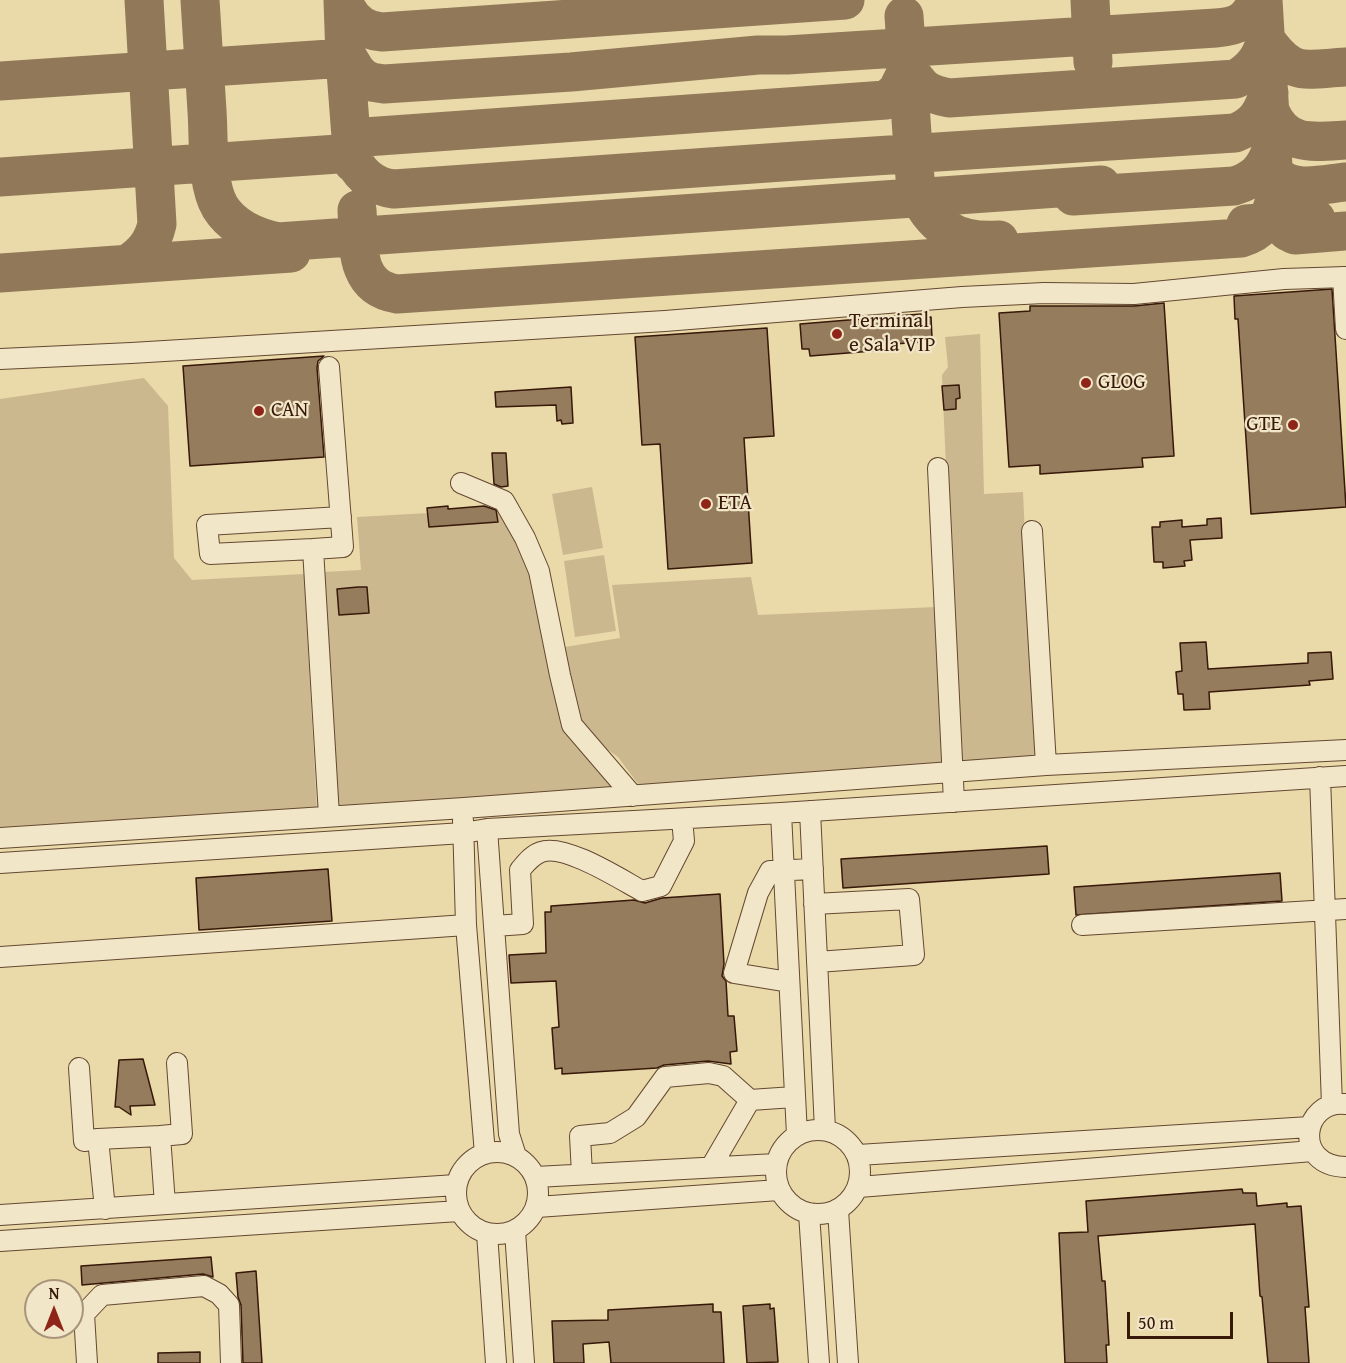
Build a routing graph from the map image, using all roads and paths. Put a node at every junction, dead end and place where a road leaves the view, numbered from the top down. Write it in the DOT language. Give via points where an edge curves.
graph roads {
  1 [pos="1344,277"];
  2 [pos="1346,329"];
  3 [pos="0,359"];
  4 [pos="329,367"];
  5 [pos="938,468"];
  6 [pos="461,483"];
  7 [pos="341,517"];
  8 [pos="1032,531"];
  9 [pos="313,549"];
  10 [pos="1346,750"];
  11 [pos="1046,765"];
  12 [pos="953,773"];
  13 [pos="1346,776"];
  14 [pos="1320,777"];
  15 [pos="633,796"];
  16 [pos="954,802"];
  17 [pos="464,808"];
  18 [pos="810,811"];
  19 [pos="781,813"];
  20 [pos="329,816"];
  21 [pos="682,819"];
  22 [pos="487,829"];
  23 [pos="463,833"];
  24 [pos="0,838"];
  25 [pos="0,863"];
  26 [pos="813,869"];
  27 [pos="784,871"];
  28 [pos="814,904"];
  29 [pos="1346,909"];
  30 [pos="1326,911"];
  31 [pos="466,925"];
  32 [pos="1082,925"];
  33 [pos="494,926"];
  34 [pos="0,957"];
  35 [pos="817,962"];
  36 [pos="789,982"];
  37 [pos="177,1063"];
  38 [pos="79,1068"];
  39 [pos="794,1097"];
  40 [pos="750,1100"];
  41 [pos="1339,1105"];
  42 [pos="1310,1127"];
  43 [pos="825,1130"];
  44 [pos="797,1135"];
  45 [pos="160,1136"];
  46 [pos="98,1139"];
  47 [pos="1313,1151"];
  48 [pos="485,1154"];
  49 [pos="858,1155"];
  50 [pos="516,1156"];
  51 [pos="776,1164"];
  52 [pos="711,1167"];
  53 [pos="1346,1172"];
  54 [pos="582,1174"];
  55 [pos="536,1177"];
  56 [pos="456,1185"];
  57 [pos="859,1187"];
  58 [pos="779,1190"];
  59 [pos="165,1204"];
  60 [pos="537,1207"];
  61 [pos="105,1209"];
  62 [pos="459,1210"];
  63 [pos="838,1210"];
  64 [pos="809,1213"];
  65 [pos="0,1215"];
  66 [pos="515,1231"];
  67 [pos="487,1233"];
  68 [pos="0,1241"];
  69 [pos="87,1363"];
  70 [pos="231,1363"];
  71 [pos="496,1363"];
  72 [pos="524,1363"];
  73 [pos="819,1363"];
  74 [pos="848,1363"];
  1 -- 2 [label="lane"];
  1 -- 3 [label="lane" via="1134,294 962,297 665,321"];
  4 -- 7 [label="lane"];
  5 -- 12 [label="lane"];
  6 -- 15 [label="lane" via="504,501 525,538 539,571 572,725"];
  7 -- 9 [label="lane" via="343,547"];
  7 -- 9 [label="lane" via="207,525 210,554"];
  8 -- 11 [label="lane"];
  9 -- 20 [label="lane"];
  10 -- 11 [label="lane"];
  11 -- 12 [label="lane"];
  12 -- 15 [label="lane"];
  12 -- 16 [label="lane"];
  13 -- 14 [label="lane"];
  14 -- 16 [label="lane"];
  14 -- 30 [label="lane"];
  15 -- 17 [label="lane"];
  16 -- 18 [label="lane"];
  17 -- 20 [label="lane"];
  17 -- 23 [label="lane"];
  18 -- 19 [label="lane"];
  18 -- 26 [label="lane"];
  19 -- 21 [label="lane"];
  19 -- 27 [label="lane"];
  20 -- 24 [label="lane"];
  21 -- 22 [label="lane"];
  21 -- 33 [label="lane" via="684,841 661,886 642,891 562,850 543,851 520,870 523,924"];
  22 -- 23 [label="lane"];
  22 -- 33 [label="lane"];
  23 -- 25 [label="lane"];
  23 -- 31 [label="lane"];
  26 -- 27 [label="lane"];
  26 -- 28 [label="lane"];
  27 -- 36 [label="lane"];
  27 -- 36 [label="lane" via="770,871 758,893 734,973"];
  28 -- 35 [label="lane"];
  28 -- 35 [label="lane" via="909,898 914,955"];
  29 -- 30 [label="lane"];
  30 -- 32 [label="lane"];
  30 -- 41 [label="lane"];
  31 -- 34 [label="lane"];
  31 -- 48 [label="lane"];
  33 -- 50 [label="lane" via="508,1134"];
  35 -- 43 [label="lane"];
  36 -- 39 [label="lane"];
  37 -- 45 [label="lane" via="182,1134"];
  38 -- 46 [label="lane" via="84,1141"];
  39 -- 40 [label="lane"];
  39 -- 44 [label="lane"];
  40 -- 52 [label="lane"];
  40 -- 54 [label="lane" via="723,1076 709,1073 665,1077 636,1117 610,1133 580,1136"];
  41 -- 42 [label="lane" via="1322,1110"];
  42 -- 47 [label="lane"];
  42 -- 49 [label="lane"];
  43 -- 44 [label="lane"];
  43 -- 49 [label="lane" via="850,1143"];
  44 -- 51 [label="lane" via="786,1144"];
  45 -- 46 [label="lane"];
  45 -- 59 [label="lane"];
  46 -- 61 [label="lane"];
  47 -- 53 [label="lane" via="1329,1165"];
  47 -- 57 [label="lane"];
  48 -- 50 [label="lane" via="504,1152"];
  48 -- 56 [label="lane" via="464,1168"];
  49 -- 57 [label="lane"];
  50 -- 55 [label="lane"];
  51 -- 52 [label="lane"];
  51 -- 58 [label="lane"];
  52 -- 54 [label="lane"];
  54 -- 55 [label="lane"];
  55 -- 60 [label="lane"];
  56 -- 59 [label="lane"];
  56 -- 62 [label="lane"];
  57 -- 63 [label="lane"];
  58 -- 60 [label="lane"];
  58 -- 64 [label="lane" via="785,1200"];
  59 -- 61 [label="lane"];
  60 -- 66 [label="lane"];
  61 -- 65 [label="lane"];
  62 -- 67 [label="lane" via="467,1222"];
  62 -- 68 [label="lane"];
  63 -- 64 [label="lane"];
  63 -- 74 [label="lane"];
  64 -- 73 [label="lane"];
  66 -- 67 [label="lane"];
  66 -- 72 [label="lane"];
  67 -- 71 [label="lane"];
  69 -- 70 [label="lane" via="84,1314 102,1295 204,1286 229,1305"];
}
